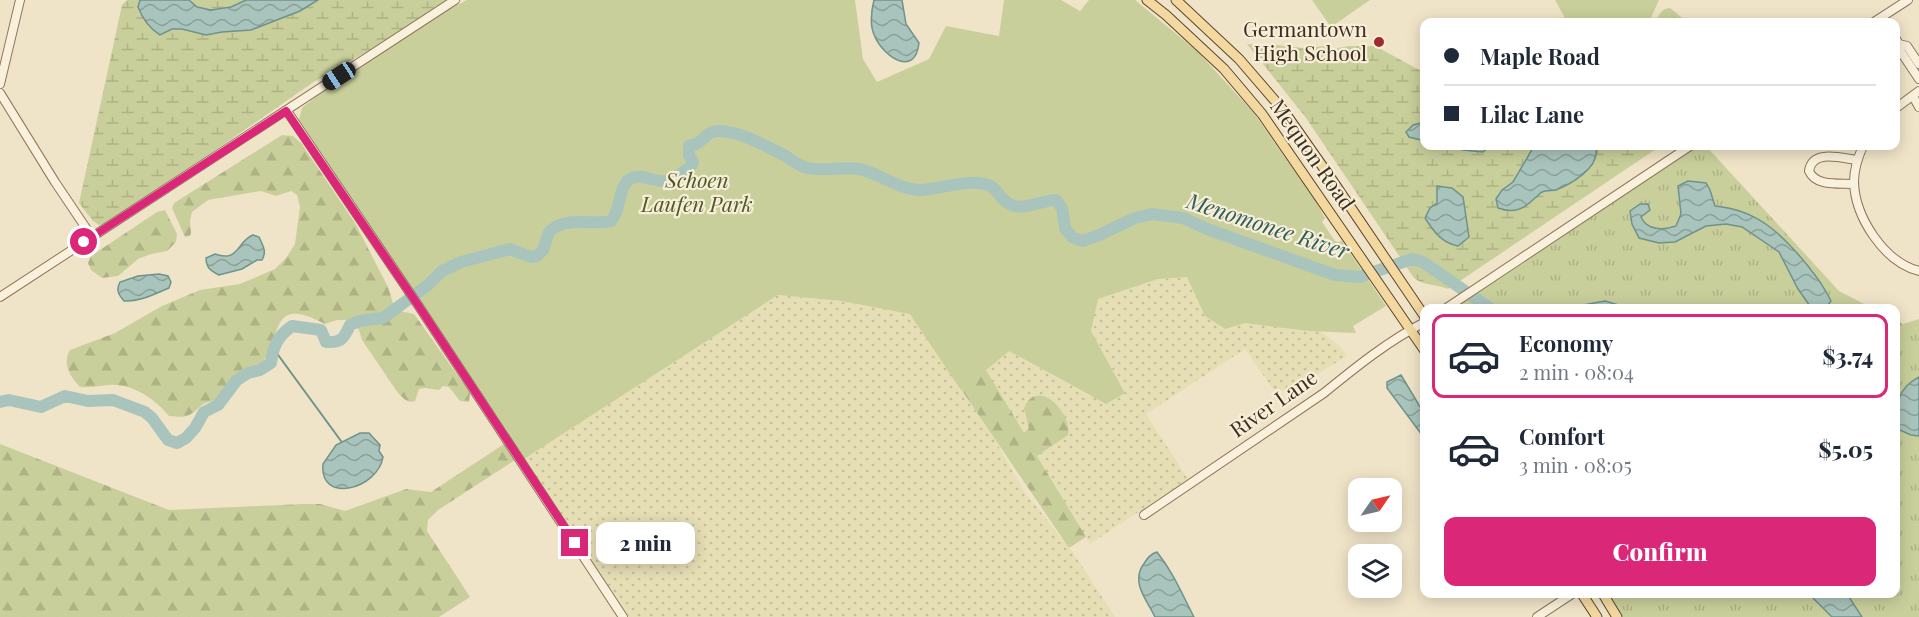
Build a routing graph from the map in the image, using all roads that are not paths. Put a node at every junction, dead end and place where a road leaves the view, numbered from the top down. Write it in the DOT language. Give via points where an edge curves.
graph roads {
  1 [pos="20,0"];
  2 [pos="455,0"];
  3 [pos="1147,0"];
  4 [pos="1176,0"];
  5 [pos="1908,0"];
  6 [pos="1884,18"];
  7 [pos="1900,43"];
  8 [pos="1900,49"];
  9 [pos="1919,64"];
  10 [pos="1919,80"];
  11 [pos="0,84"];
  12 [pos="0,93"];
  13 [pos="1916,94"];
  14 [pos="1900,105"];
  15 [pos="1919,107"];
  16 [pos="286,111"];
  17 [pos="1684,150"];
  18 [pos="1861,150"];
  19 [pos="1857,160"];
  20 [pos="1854,184"];
  21 [pos="92,237"];
  22 [pos="1919,271"];
  23 [pos="0,297"];
  24 [pos="1452,304"];
  25 [pos="1420,309"];
  26 [pos="1420,324"];
  27 [pos="1411,329"];
  28 [pos="1420,343"];
  29 [pos="1144,514"];
  30 [pos="1566,598"];
  31 [pos="1585,598"];
  32 [pos="1605,598"];
  33 [pos="623,617"];
  34 [pos="1537,617"];
  35 [pos="1597,617"];
  36 [pos="1617,617"];
  1 -- 11 [label="street"];
  2 -- 16 [label="street"];
  3 -- 27 [label="main road, Mequon Road" via="1224,69 1262,114"];
  4 -- 25 [label="main road, Mequon Road" via="1239,59 1283,110"];
  5 -- 6 [label="street"];
  7 -- 9 [label="street" via="1907,46"];
  8 -- 10 [label="street"];
  12 -- 21 [label="street"];
  13 -- 14 [label="street"];
  13 -- 15 [label="street"];
  16 -- 21 [label="street"];
  16 -- 33 [label="street"];
  17 -- 24 [label="street"];
  18 -- 19 [label="street"];
  19 -- 20 [label="street"];
  19 -- 20 [label="street" via="1820,157 1813,160 1809,171 1815,180"];
  20 -- 22 [label="street" via="1858,205 1883,247"];
  21 -- 23 [label="street"];
  26 -- 27 [label="street, River Lane"];
  27 -- 28 [label="main road, Mequon Road"];
  27 -- 29 [label="street, River Lane" via="1324,393"];
  30 -- 34 [label="street"];
  31 -- 35 [label="main road"];
  32 -- 36 [label="main road"];
}
